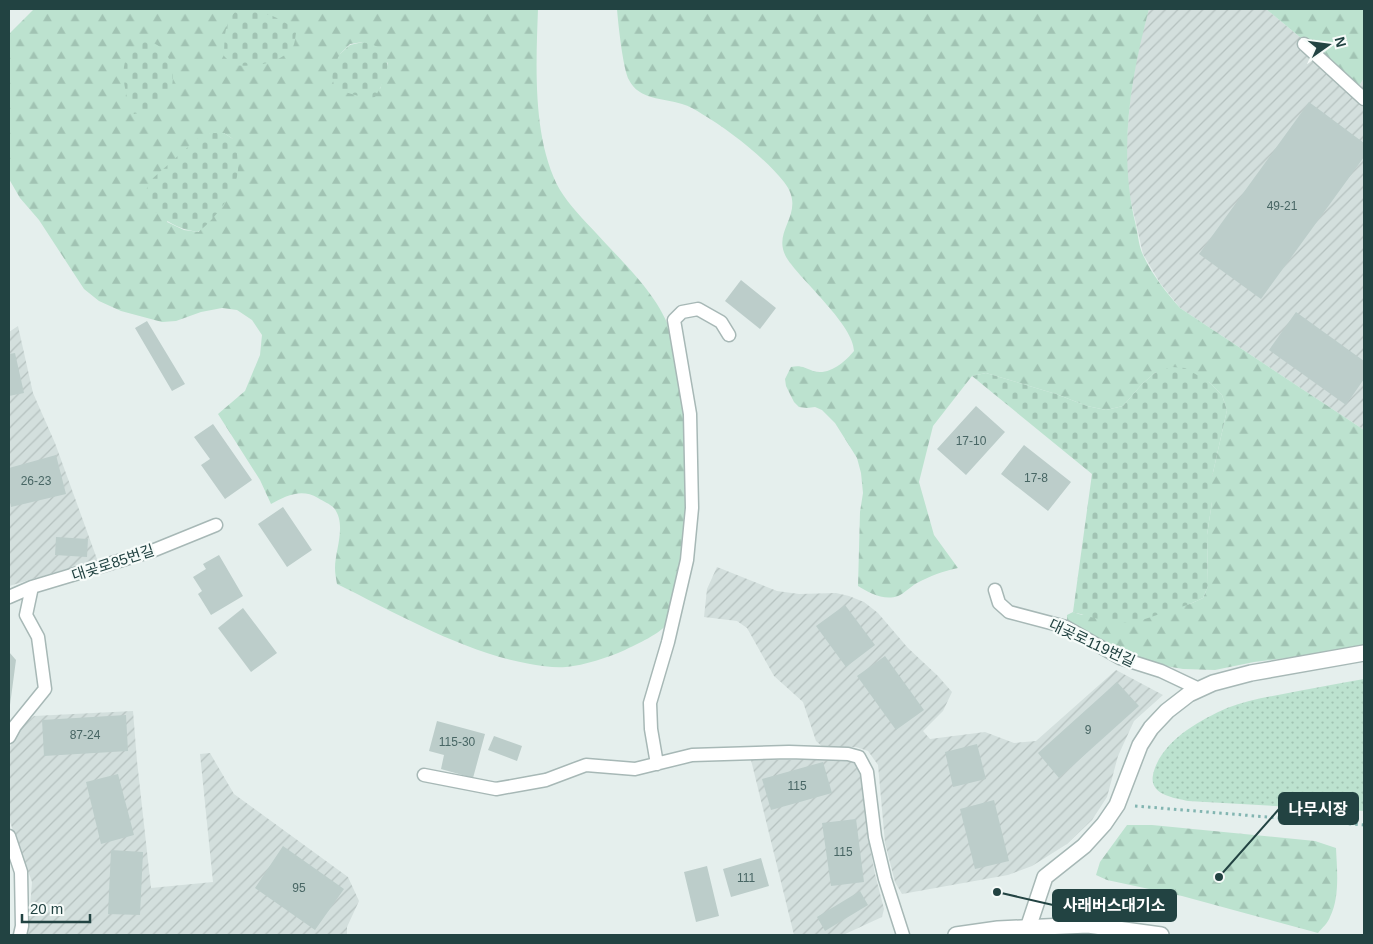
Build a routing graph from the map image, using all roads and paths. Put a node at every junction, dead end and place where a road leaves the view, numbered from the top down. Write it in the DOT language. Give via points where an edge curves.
graph roads {
  1 [pos="1304,44"];
  2 [pos="1364,99"];
  3 [pos="729,335"];
  4 [pos="216,525"];
  5 [pos="32,588"];
  6 [pos="995,590"];
  7 [pos="9,597"];
  8 [pos="1364,652"];
  9 [pos="1199,688"];
  10 [pos="9,736"];
  11 [pos="657,764"];
  12 [pos="424,775"];
  13 [pos="1117,805"];
  14 [pos="1364,825"];
  15 [pos="9,836"];
  16 [pos="1028,928"];
  17 [pos="20,935"];
  18 [pos="903,935"];
  19 [pos="956,935"];
  20 [pos="1161,935"];
  1 -- 2 [label="lane"];
  3 -- 11 [label="lane" via="721,322 698,309 682,312 674,320 690,414 692,508 687,560 650,703"];
  4 -- 5 [label="lane, 대곶로85번길" via="152,551"];
  5 -- 7 [label="lane, 대곶로85번길"];
  5 -- 10 [label="lane" via="26,615 38,637 45,689"];
  6 -- 9 [label="lane, 대곶로119번길" via="999,603 1009,612 1066,628 1120,658"];
  8 -- 9 [label="street" via="1251,673"];
  9 -- 13 [label="street" via="1167,711 1140,745"];
  11 -- 12 [label="lane" via="636,769 586,766 546,780 496,789"];
  11 -- 18 [label="lane" via="692,755 789,752 859,757 867,772 875,837"];
  13 -- 14 [label="path"];
  13 -- 16 [label="street" via="1094,836 1045,877"];
  15 -- 17 [label="lane" via="21,872"];
  16 -- 19 [label="street"];
  16 -- 20 [label="street" via="1088,924"];
}
